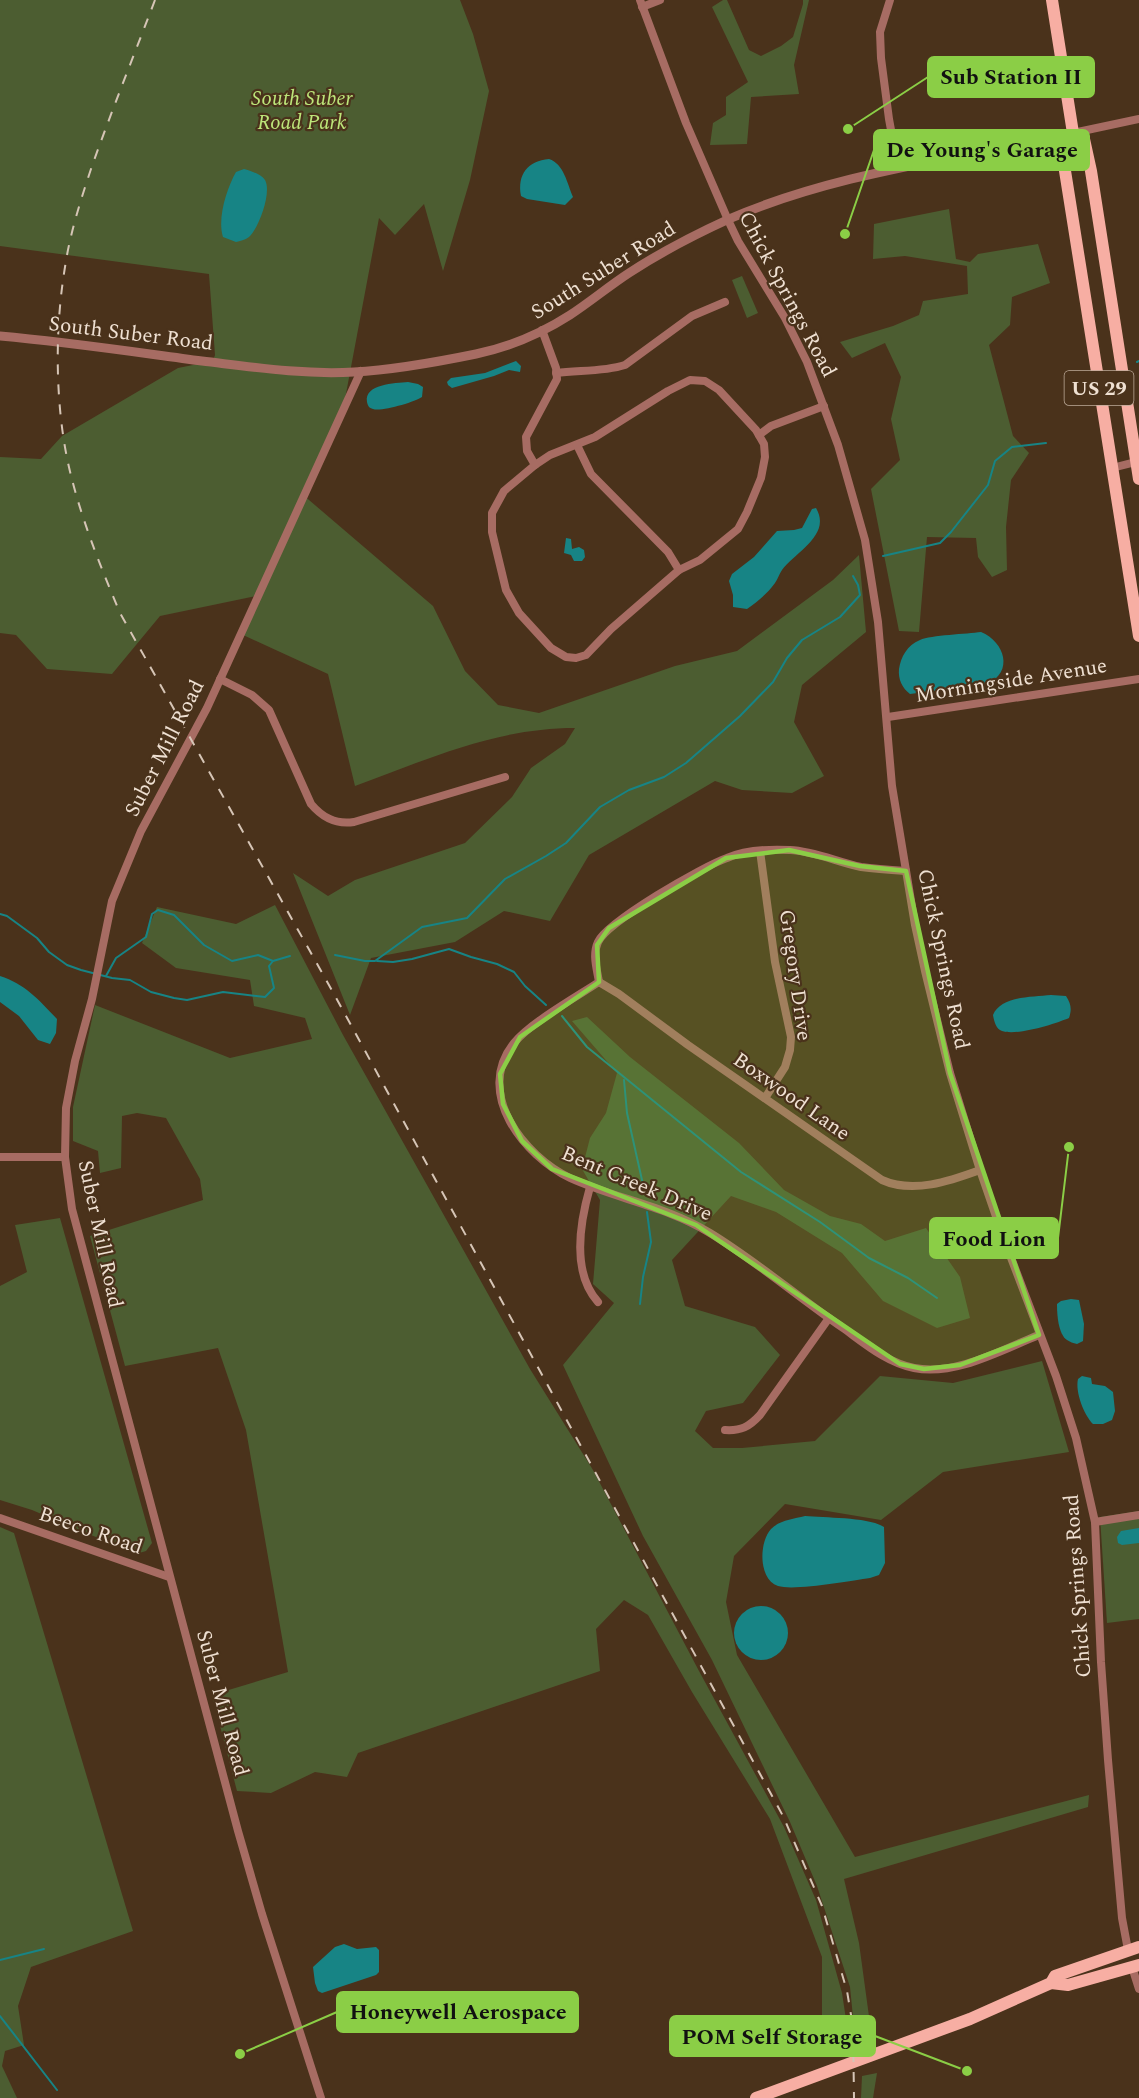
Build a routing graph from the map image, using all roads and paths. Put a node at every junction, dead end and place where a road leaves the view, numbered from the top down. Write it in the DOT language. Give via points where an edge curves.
graph roads {
  1 [pos="660,0"];
  2 [pos="890,0"];
  3 [pos="1052,0"];
  4 [pos="641,3"];
  5 [pos="1139,119"];
  6 [pos="1073,133"];
  7 [pos="898,168"];
  8 [pos="728,220"];
  9 [pos="725,302"];
  10 [pos="542,330"];
  11 [pos="0,336"];
  12 [pos="361,371"];
  13 [pos="556,373"];
  14 [pos="824,406"];
  15 [pos="759,435"];
  16 [pos="577,445"];
  17 [pos="1138,462"];
  18 [pos="535,465"];
  19 [pos="1112,468"];
  20 [pos="1139,479"];
  21 [pos="679,570"];
  22 [pos="1138,628"];
  23 [pos="220,679"];
  24 [pos="1139,679"];
  25 [pos="888,717"];
  26 [pos="505,777"];
  27 [pos="760,851"];
  28 [pos="906,871"];
  29 [pos="599,982"];
  30 [pos="765,1098"];
  31 [pos="0,1157"];
  32 [pos="65,1157"];
  33 [pos="980,1170"];
  34 [pos="590,1187"];
  35 [pos="598,1302"];
  36 [pos="829,1318"];
  37 [pos="1039,1335"];
  38 [pos="725,1430"];
  39 [pos="1139,1515"];
  40 [pos="0,1518"];
  41 [pos="1095,1522"];
  42 [pos="169,1577"];
  43 [pos="1134,1948"];
  44 [pos="1135,1966"];
  45 [pos="1051,1983"];
  46 [pos="1139,1989"];
  47 [pos="321,2098"];
  48 [pos="756,2098"];
  1 -- 4 [label="street"];
  2 -- 7 [label="street" via="880,32 881,58"];
  3 -- 6 [label="main road, US 29"];
  4 -- 8 [label="street, Chick Springs Road"];
  5 -- 6 [label="street"];
  6 -- 7 [label="street, South Suber Road"];
  6 -- 17 [label="main road, US 29" via="1084,140 1091,171"];
  6 -- 19 [label="main road, US 29" via="1063,144 1062,152"];
  7 -- 8 [label="street, South Suber Road" via="807,190"];
  8 -- 10 [label="street, South Suber Road" via="657,255"];
  8 -- 14 [label="street, Chick Springs Road" via="796,340"];
  9 -- 13 [label="street" via="692,316 625,365"];
  10 -- 12 [label="street, South Suber Road" via="478,354"];
  10 -- 13 [label="street"];
  11 -- 12 [label="street, South Suber Road" via="259,368"];
  12 -- 23 [label="street, Suber Mill Road"];
  13 -- 18 [label="street" via="552,390 526,437 527,451"];
  14 -- 15 [label="street" via="771,426"];
  14 -- 25 [label="street, Chick Springs Road" via="865,540"];
  15 -- 16 [label="street" via="719,390 705,381 690,380"];
  15 -- 21 [label="street" via="764,444 761,478 738,529 700,560"];
  16 -- 18 [label="street"];
  16 -- 21 [label="street" via="591,474 668,552"];
  17 -- 19 [label="street"];
  17 -- 20 [label="main road, US 29"];
  18 -- 21 [label="street" via="504,491 492,513 492,532 506,590 519,613 551,648 566,657 586,655 611,628"];
  19 -- 22 [label="main road, US 29"];
  23 -- 26 [label="street" via="252,695 269,710 310,804 336,822 354,822"];
  23 -- 32 [label="street, Suber Mill Road" via="154,806 112,901 69,1085"];
  24 -- 25 [label="street, Morningside Avenue"];
  25 -- 28 [label="street, Chick Springs Road" via="892,786"];
  27 -- 28 [label="street" via="795,850 860,866"];
  27 -- 29 [label="street" via="720,861 609,928 597,945"];
  27 -- 30 [label="street, Gregory Drive" via="775,962 791,1037 785,1067"];
  28 -- 33 [label="street, Chick Springs Road" via="947,1062"];
  29 -- 30 [label="street, Boxwood Lane"];
  29 -- 34 [label="street, Bent Creek Drive" via="520,1037 506,1056 500,1081 505,1111 526,1147 552,1168"];
  30 -- 33 [label="street, Boxwood Lane" via="891,1184 924,1185"];
  31 -- 32 [label="street"];
  32 -- 42 [label="street, Suber Mill Road" via="84,1255"];
  33 -- 37 [label="street, Chick Springs Road"];
  34 -- 35 [label="street" via="581,1251 587,1287"];
  34 -- 36 [label="street, Bent Creek Drive" via="660,1208 696,1225"];
  36 -- 37 [label="street, Bent Creek Drive" via="892,1360 924,1369 972,1362"];
  36 -- 38 [label="street" via="751,1425"];
  37 -- 41 [label="street, Chick Springs Road" via="1076,1438"];
  39 -- 41 [label="street"];
  40 -- 42 [label="street, Beeco Road"];
  41 -- 43 [label="street, Chick Springs Road" via="1101,1662 1122,1918"];
  42 -- 47 [label="street, Suber Mill Road" via="259,1904"];
  43 -- 45 [label="main road" via="1055,1976"];
  44 -- 45 [label="main road" via="1068,1985"];
  44 -- 46 [label="street"];
  45 -- 48 [label="main road" via="970,2019"];
}
